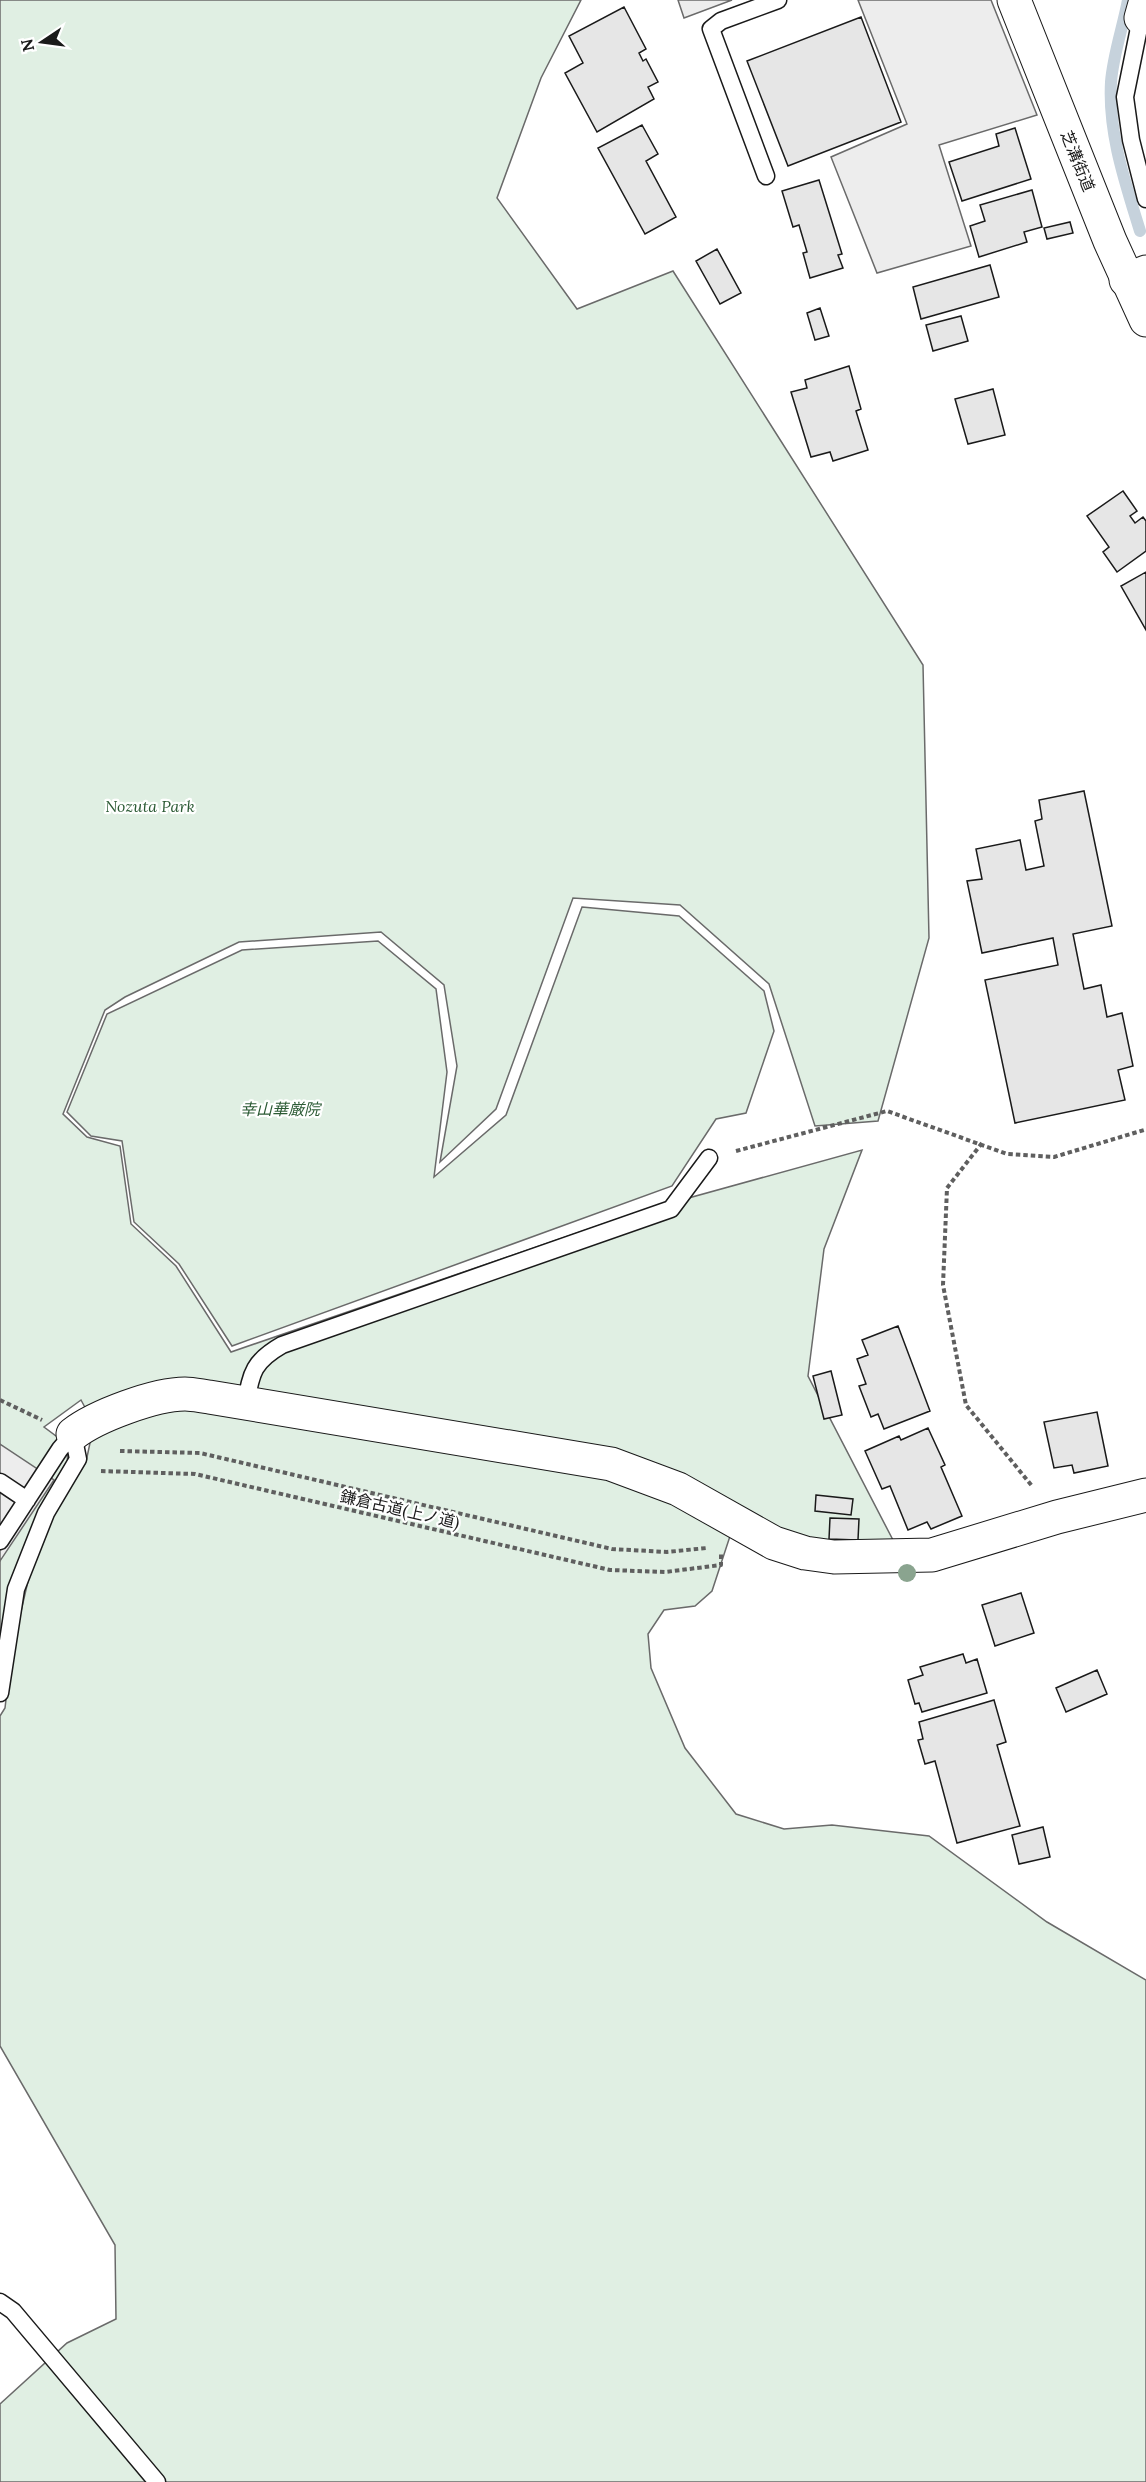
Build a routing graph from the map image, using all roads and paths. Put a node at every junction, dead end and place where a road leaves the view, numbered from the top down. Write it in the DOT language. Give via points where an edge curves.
graph roads {
  1 [pos="778,0"];
  2 [pos="1014,0"];
  3 [pos="1143,9"];
  4 [pos="766,176"];
  5 [pos="1146,199"];
  6 [pos="1136,276"];
  7 [pos="1146,320"];
  8 [pos="1144,1130"];
  9 [pos="982,1143"];
  10 [pos="709,1158"];
  11 [pos="0,1400"];
  12 [pos="246,1403"];
  13 [pos="75,1443"];
  14 [pos="72,1470"];
  15 [pos="0,1482"];
  16 [pos="1146,1495"];
  17 [pos="27,1500"];
  18 [pos="1057,1517"];
  19 [pos="744,1526"];
  20 [pos="0,1541"];
  21 [pos="721,1565"];
  22 [pos="0,1693"];
  23 [pos="0,2302"];
  24 [pos="157,2482"];
  1 -- 4 [label="lane" via="721,21 711,29"];
  2 -- 6 [label="street, 芝溝街道"];
  3 -- 5 [label="lane" via="1125,97"];
  6 -- 7 [label="street, 芝溝街道"];
  8 -- 9 [label="path" via="1054,1157 1007,1154"];
  9 -- 10 [label="path" via="886,1111"];
  9 -- 18 [label="path" via="947,1188 943,1285 966,1405"];
  10 -- 12 [label="lane" via="671,1209 282,1345 262,1357 250,1377"];
  11 -- 13 [label="path"];
  12 -- 13 [label="street" via="185,1394 162,1397 90,1423"];
  12 -- 19 [label="street" via="611,1464 678,1489"];
  13 -- 14 [label="lane"];
  13 -- 17 [label="lane" via="60,1449"];
  13 -- 19 [label="path" via="200,1453 612,1549 667,1552 720,1546"];
  14 -- 21 [label="path, 鎌倉古道(上ノ道)" via="195,1474 610,1570 665,1572"];
  14 -- 22 [label="lane" via="46,1514 16,1589"];
  15 -- 17 [label="lane"];
  16 -- 18 [label="street"];
  17 -- 20 [label="lane"];
  18 -- 19 [label="street" via="961,1548 932,1555 895,1557 804,1553 774,1543"];
  23 -- 24 [label="lane" via="13,2312"];
}
